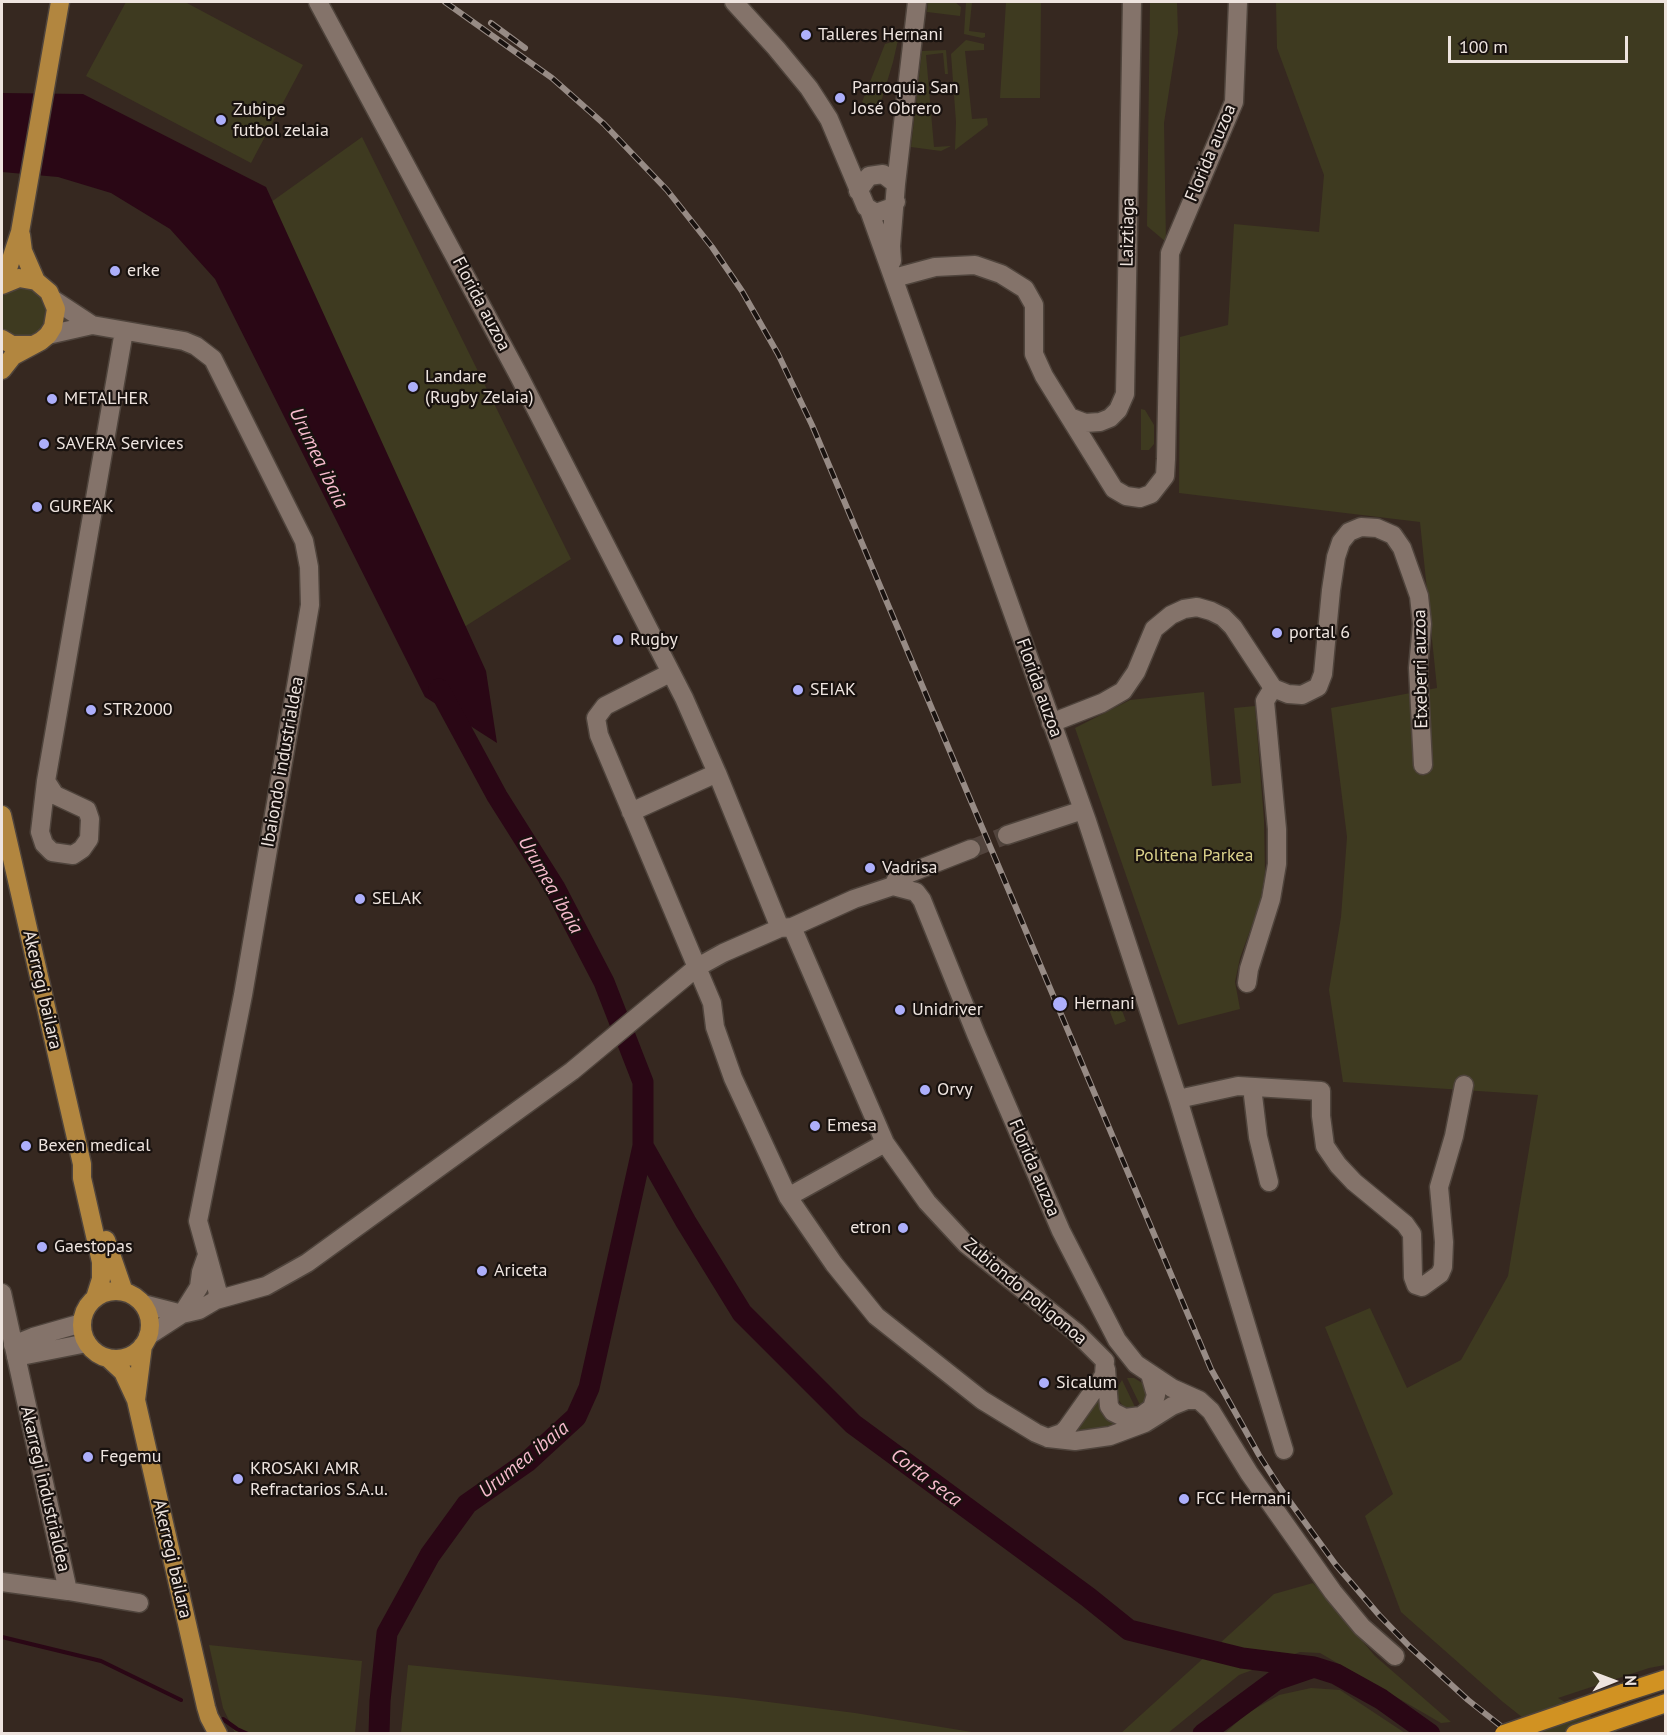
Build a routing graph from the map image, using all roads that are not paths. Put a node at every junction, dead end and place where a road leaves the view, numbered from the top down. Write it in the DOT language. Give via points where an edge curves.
graph roads {
  1 [pos="60,2"];
  2 [pos="318,2"];
  3 [pos="734,2"];
  4 [pos="917,2"];
  5 [pos="1132,2"];
  6 [pos="1238,2"];
  7 [pos="849,165"];
  8 [pos="883,178"];
  9 [pos="858,191"];
  10 [pos="896,202"];
  11 [pos="869,210"];
  12 [pos="20,232"];
  13 [pos="894,278"];
  14 [pos="36,281"];
  15 [pos="2,285"];
  16 [pos="54,300"];
  17 [pos="92,325"];
  18 [pos="124,331"];
  19 [pos="48,335"];
  20 [pos="2,339"];
  21 [pos="32,345"];
  22 [pos="2,370"];
  23 [pos="1072,418"];
  24 [pos="670,673"];
  25 [pos="1273,688"];
  26 [pos="1051,723"];
  27 [pos="1423,765"];
  28 [pos="717,773"];
  29 [pos="46,781"];
  30 [pos="1076,811"];
  31 [pos="631,812"];
  32 [pos="2,815"];
  33 [pos="1007,835"];
  34 [pos="972,849"];
  35 [pos="931,866"];
  36 [pos="893,886"];
  37 [pos="916,892"];
  38 [pos="786,927"];
  39 [pos="696,968"];
  40 [pos="1247,983"];
  41 [pos="1464,1085"];
  42 [pos="1252,1087"];
  43 [pos="1178,1099"];
  44 [pos="885,1143"];
  45 [pos="82,1164"];
  46 [pos="1269,1182"];
  47 [pos="788,1197"];
  48 [pos="207,1255"];
  49 [pos="213,1275"];
  50 [pos="274,1282"];
  51 [pos="254,1289"];
  52 [pos="124,1292"];
  53 [pos="2,1293"];
  54 [pos="95,1298"];
  55 [pos="216,1300"];
  56 [pos="143,1304"];
  57 [pos="233,1307"];
  58 [pos="190,1312"];
  59 [pos="7,1318"];
  60 [pos="82,1323"];
  61 [pos="33,1336"];
  62 [pos="146,1341"];
  63 [pos="87,1343"];
  64 [pos="15,1351"];
  65 [pos="108,1358"];
  66 [pos="1104,1361"];
  67 [pos="1164,1398"];
  68 [pos="136,1400"];
  69 [pos="1199,1400"];
  70 [pos="1048,1438"];
  71 [pos="1284,1450"];
  72 [pos="2,1582"];
  73 [pos="68,1591"];
  74 [pos="139,1603"];
  75 [pos="1395,1656"];
  76 [pos="1665,1679"];
  77 [pos="1665,1703"];
  78 [pos="210,1725"];
  79 [pos="218,1734"];
  80 [pos="1504,1734"];
  81 [pos="1575,1734"];
  1 -- 12 [label="main road"];
  2 -- 24 [label="street, Florida auzoa" via="519,376"];
  3 -- 7 [label="street" via="809,88 830,119"];
  4 -- 8 [label="street, Florida auzoa" via="899,158"];
  5 -- 23 [label="street, Laiztiaga" via="1125,394 1110,418 1085,423"];
  6 -- 23 [label="street, Florida auzoa" via="1234,102 1170,253 1166,459 1165,476 1158,486 1140,498 1114,489"];
  7 -- 8 [label="street"];
  7 -- 9 [label="street"];
  8 -- 9 [label="street"];
  8 -- 10 [label="street, Florida auzoa"];
  9 -- 11 [label="street, Florida auzoa"];
  10 -- 11 [label="street" via="885,211"];
  10 -- 13 [label="street, Florida auzoa" via="891,246"];
  11 -- 13 [label="street, Florida auzoa"];
  12 -- 14 [label="main road" via="23,251"];
  12 -- 15 [label="main road"];
  13 -- 23 [label="street" via="935,267 975,265 1001,274 1024,289 1034,305 1034,354"];
  13 -- 26 [label="street, Florida auzoa"];
  14 -- 15 [label="main road" via="19,278"];
  14 -- 16 [label="main road"];
  16 -- 17 [label="street"];
  16 -- 19 [label="main road" via="56,318"];
  17 -- 18 [label="street, Ibaiondo industrialdea"];
  17 -- 19 [label="street"];
  18 -- 29 [label="street"];
  18 -- 48 [label="street, Ibaiondo industrialdea" via="184,341 213,359 304,540 309,567 309,605 249,959 198,1221"];
  19 -- 21 [label="main road"];
  20 -- 21 [label="main road" via="12,345"];
  21 -- 22 [label="main road" via="13,356"];
  24 -- 28 [label="street, Florida auzoa"];
  24 -- 31 [label="street" via="605,706 596,718 599,735"];
  25 -- 26 [label="street" via="1223,617 1197,607 1184,609 1154,628 1136,672 1123,691"];
  25 -- 27 [label="street, Etxeberri auzoa" via="1302,695 1318,687 1323,674 1330,590 1341,542 1349,532 1361,527 1393,535 1419,596"];
  25 -- 40 [label="street" via="1265,700 1277,829 1276,864 1271,900"];
  26 -- 30 [label="street, Florida auzoa"];
  28 -- 31 [label="street"];
  28 -- 38 [label="street, Florida auzoa"];
  30 -- 33 [label="street"];
  30 -- 43 [label="street, Florida auzoa"];
  31 -- 39 [label="street"];
  32 -- 45 [label="main road, Akerregi bailara"];
  34 -- 35 [label="street"];
  35 -- 36 [label="street" via="897,878"];
  35 -- 37 [label="street"];
  36 -- 37 [label="street"];
  36 -- 38 [label="street"];
  37 -- 67 [label="street, Florida auzoa" via="1061,1231 1117,1340 1130,1358 1150,1374"];
  38 -- 39 [label="street"];
  38 -- 44 [label="street, Zubiondo poligonoa"];
  39 -- 47 [label="street" via="712,1003 715,1028 733,1078"];
  39 -- 50 [label="street" via="589,1057 307,1263"];
  41 -- 42 [label="street" via="1439,1187 1443,1267 1422,1287 1416,1285 1413,1277 1412,1234 1406,1224 1354,1182 1325,1146 1321,1091"];
  42 -- 43 [label="street" via="1238,1086"];
  42 -- 46 [label="street"];
  43 -- 71 [label="street, Florida auzoa"];
  44 -- 47 [label="street"];
  44 -- 66 [label="street, Zubiondo poligonoa" via="927,1202 966,1244 1077,1333"];
  45 -- 52 [label="main road"];
  45 -- 54 [label="main road" via="100,1262 101,1279"];
  47 -- 70 [label="street" via="876,1316 982,1400"];
  48 -- 49 [label="street, Ibaiondo industrialdea"];
  48 -- 55 [label="street" via="206,1271"];
  48 -- 58 [label="street"];
  49 -- 51 [label="street" via="235,1286"];
  49 -- 55 [label="street, Ibaiondo industrialdea"];
  50 -- 51 [label="street"];
  50 -- 57 [label="street" via="256,1298"];
  51 -- 55 [label="street"];
  52 -- 54 [label="main road" via="114,1291"];
  52 -- 56 [label="main road"];
  53 -- 59 [label="street, Akarregi industrialdea"];
  54 -- 60 [label="main road"];
  55 -- 57 [label="street"];
  55 -- 58 [label="street"];
  56 -- 58 [label="street"];
  56 -- 62 [label="main road" via="150,1325"];
  57 -- 58 [label="street" via="210,1313"];
  58 -- 62 [label="street"];
  59 -- 61 [label="street"];
  59 -- 64 [label="street, Akarregi industrialdea"];
  60 -- 61 [label="street"];
  60 -- 63 [label="main road"];
  61 -- 64 [label="street"];
  62 -- 65 [label="main road" via="136,1353"];
  62 -- 68 [label="main road"];
  63 -- 64 [label="street"];
  63 -- 65 [label="main road"];
  64 -- 73 [label="street, Akarregi industrialdea"];
  65 -- 68 [label="main road" via="123,1372"];
  66 -- 67 [label="street" via="1107,1398 1113,1412 1125,1418 1141,1416"];
  66 -- 70 [label="street" via="1104,1375 1067,1428"];
  67 -- 69 [label="street, Florida auzoa"];
  67 -- 69 [label="street"];
  67 -- 70 [label="street" via="1144,1423 1110,1436 1075,1441"];
  68 -- 78 [label="main road, Akerregi bailara"];
  69 -- 75 [label="street" via="1218,1420 1249,1473 1333,1592 1362,1628"];
  72 -- 73 [label="street, Akarregi industrialdea"];
  73 -- 74 [label="street"];
  76 -- 80 [label="highway, bridge"];
  77 -- 81 [label="highway"];
  78 -- 79 [label="main road, Akerregi bailara"];
}
